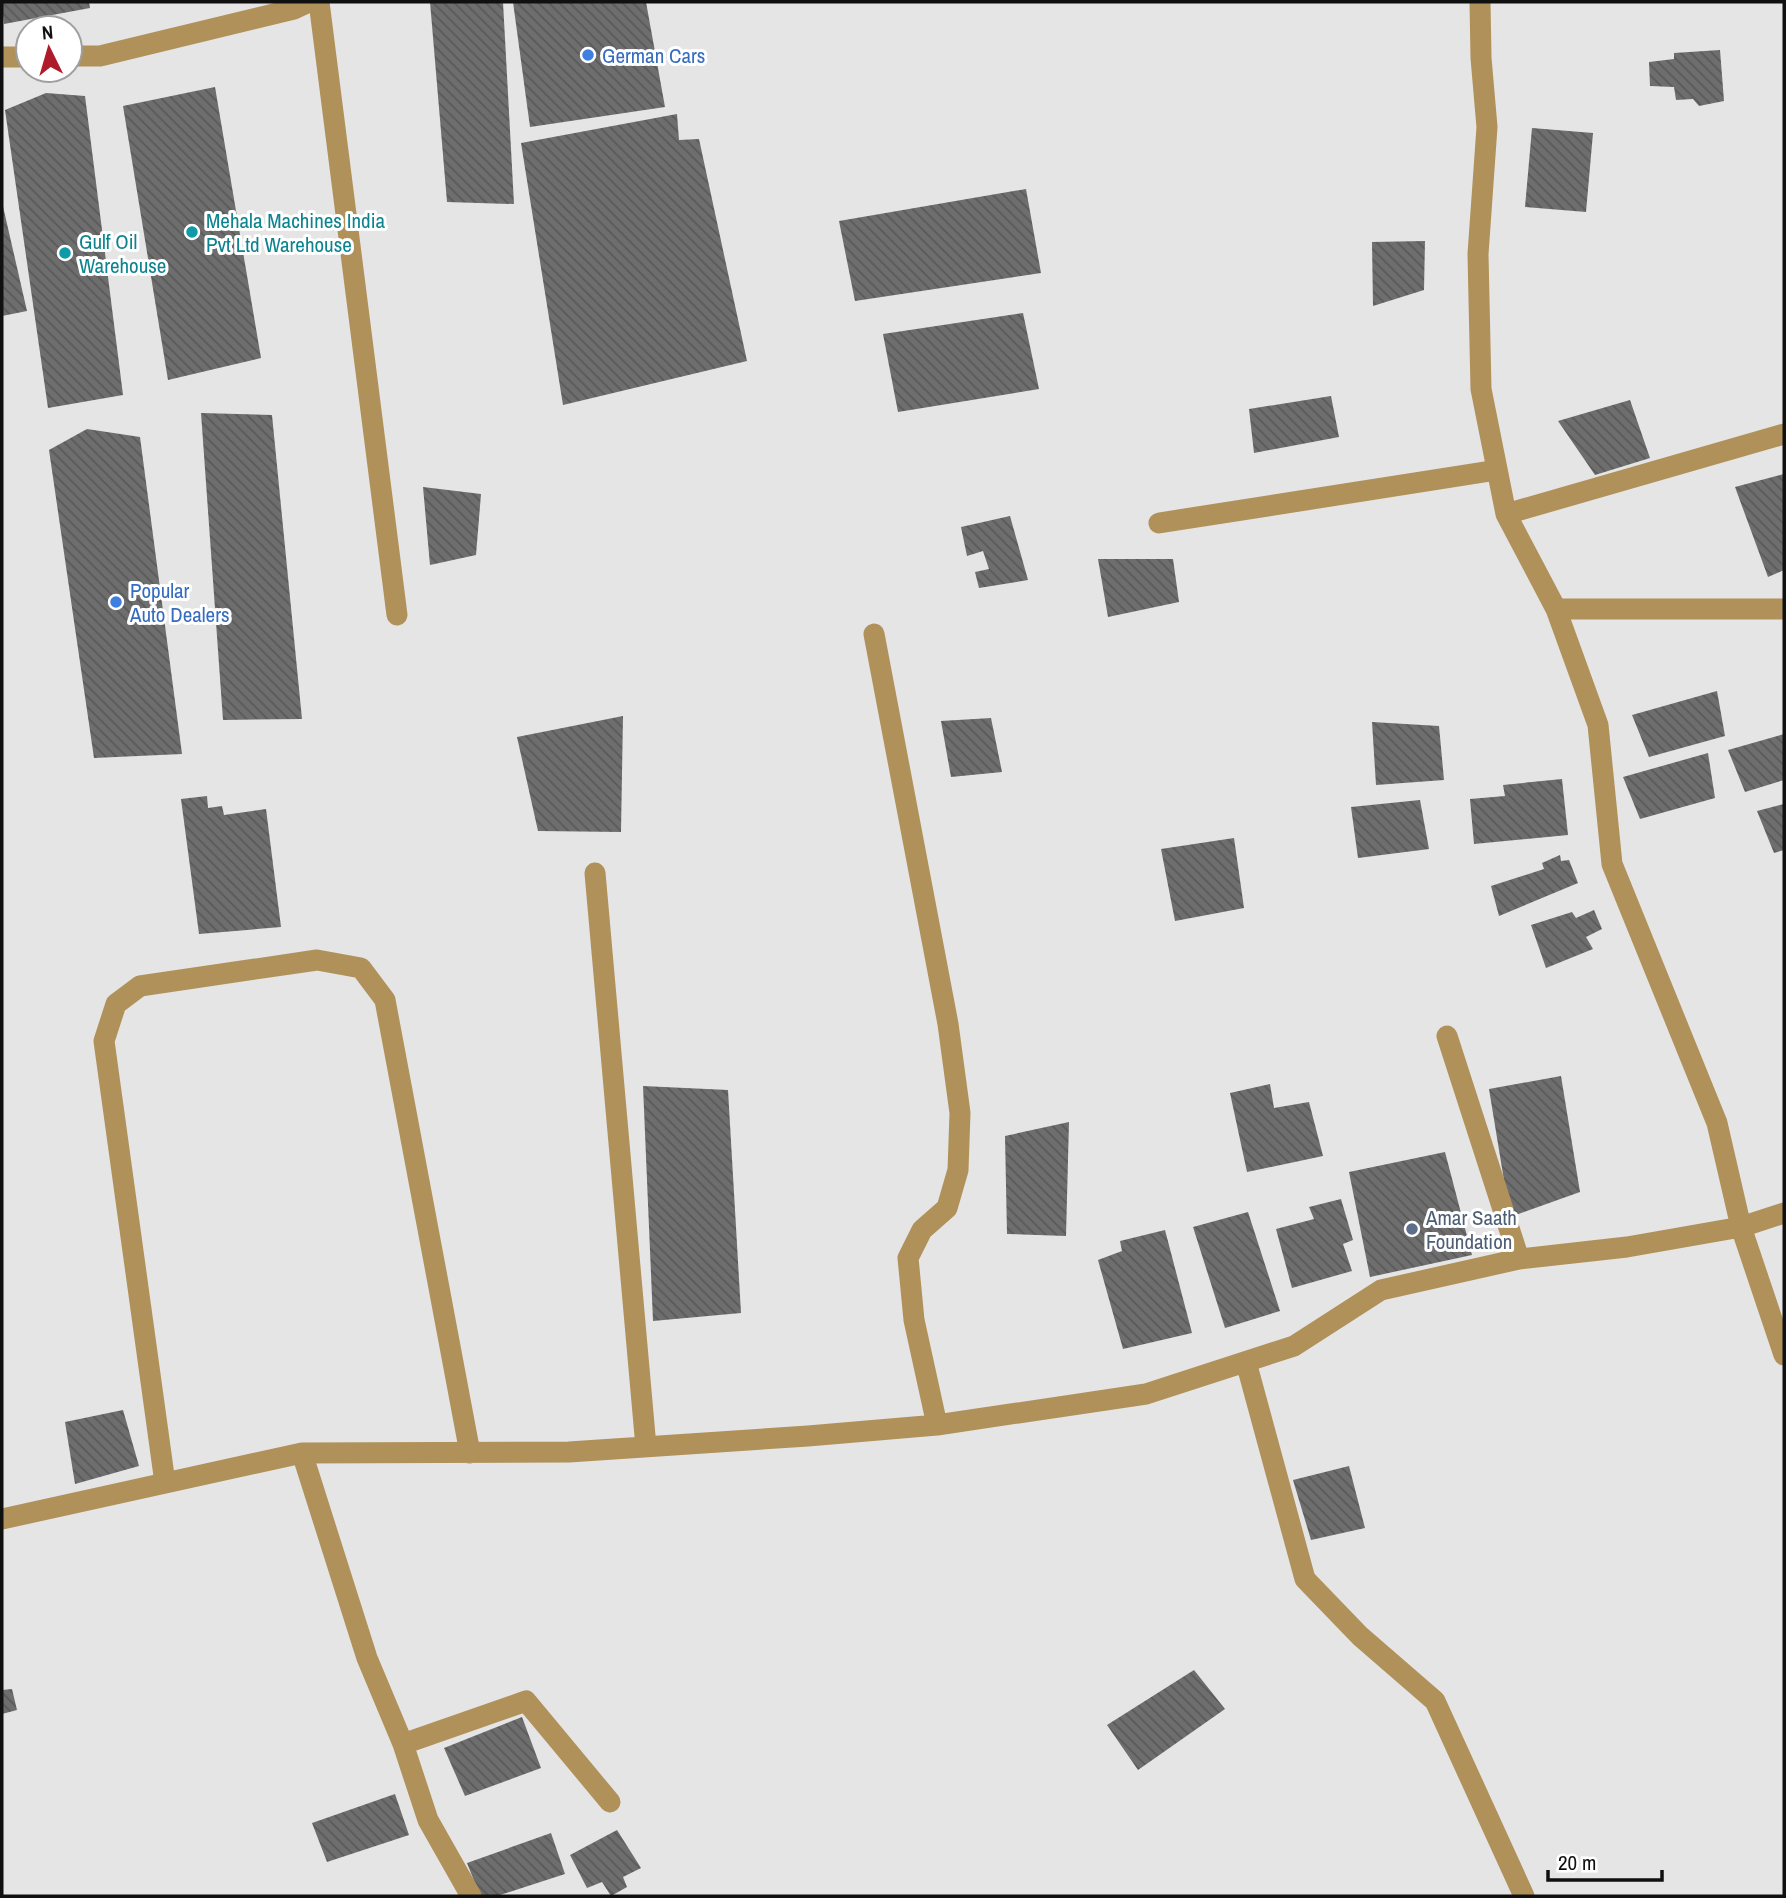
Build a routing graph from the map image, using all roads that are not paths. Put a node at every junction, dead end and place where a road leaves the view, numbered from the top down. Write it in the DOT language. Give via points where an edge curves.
graph roads {
  1 [pos="309,2"];
  2 [pos="319,2"];
  3 [pos="1480,2"];
  4 [pos="84,56"];
  5 [pos="1784,434"];
  6 [pos="1497,470"];
  7 [pos="1506,514"];
  8 [pos="1159,523"];
  9 [pos="1556,609"];
  10 [pos="1784,609"];
  11 [pos="397,615"];
  12 [pos="874,634"];
  13 [pos="595,873"];
  14 [pos="1447,1036"];
  15 [pos="1784,1213"];
  16 [pos="1741,1227"];
  17 [pos="1519,1259"];
  18 [pos="1784,1355"];
  19 [pos="1246,1362"];
  20 [pos="937,1425"];
  21 [pos="646,1447"];
  22 [pos="302,1453"];
  23 [pos="470,1453"];
  24 [pos="165,1483"];
  25 [pos="2,1519"];
  26 [pos="403,1744"];
  27 [pos="610,1802"];
  28 [pos="471,1896"];
  29 [pos="1524,1896"];
  1 -- 4 [label="street" via="100,56"];
  2 -- 11 [label="street"];
  3 -- 6 [label="street" via="1487,127 1478,254 1481,389"];
  5 -- 7 [label="street"];
  6 -- 7 [label="street"];
  6 -- 8 [label="street"];
  7 -- 9 [label="street"];
  9 -- 10 [label="street"];
  9 -- 16 [label="street" via="1598,725 1612,864 1717,1124"];
  12 -- 20 [label="street" via="948,1024 960,1113 958,1170 947,1208 922,1230 908,1258 914,1320"];
  13 -- 21 [label="street"];
  14 -- 17 [label="street"];
  15 -- 16 [label="street"];
  16 -- 17 [label="street" via="1627,1247"];
  16 -- 18 [label="street"];
  17 -- 19 [label="street" via="1381,1290 1294,1346"];
  19 -- 20 [label="street" via="1146,1394"];
  19 -- 29 [label="street" via="1305,1579 1360,1636 1435,1700"];
  20 -- 21 [label="street"];
  21 -- 23 [label="street"];
  22 -- 23 [label="street"];
  22 -- 24 [label="street"];
  22 -- 26 [label="street" via="367,1658"];
  23 -- 24 [label="street" via="385,1000 360,968 317,960 139,986 116,1004 104,1041"];
  24 -- 25 [label="street"];
  26 -- 27 [label="street" via="526,1701"];
  26 -- 28 [label="street" via="428,1820"];
}
